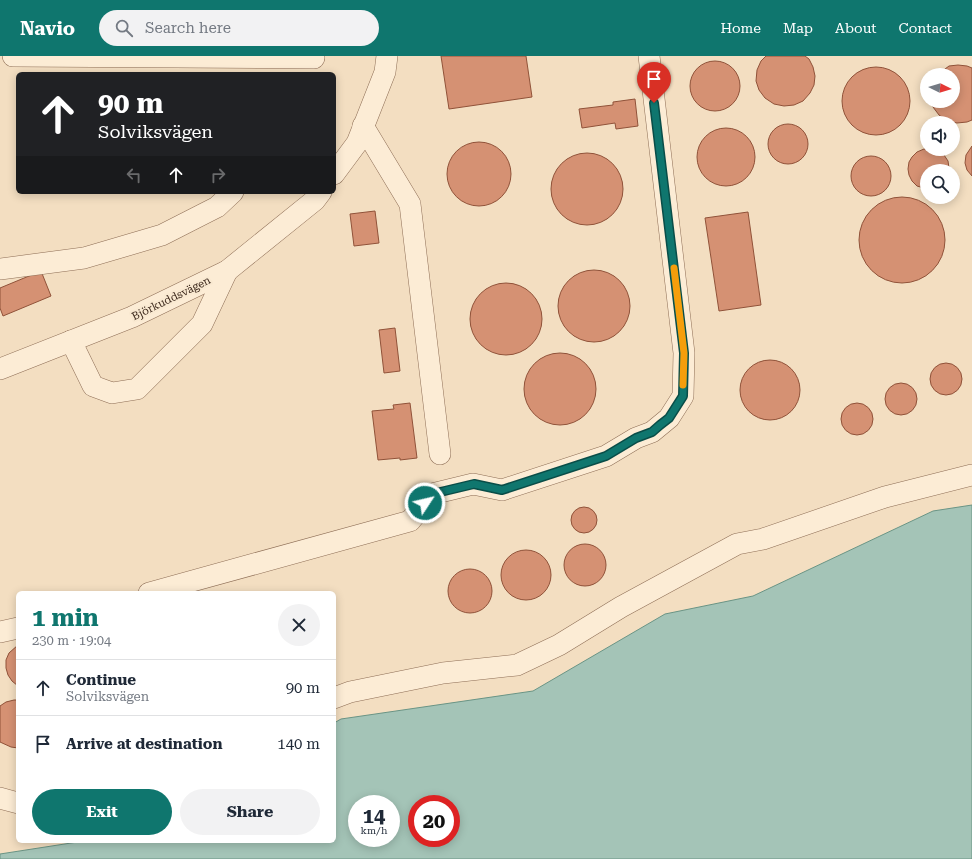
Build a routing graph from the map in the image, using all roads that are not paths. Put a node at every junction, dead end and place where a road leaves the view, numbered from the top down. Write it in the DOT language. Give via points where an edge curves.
graph roads {
  1 [pos="13,56"];
  2 [pos="387,56"];
  3 [pos="649,56"];
  4 [pos="136,57"];
  5 [pos="185,57"];
  6 [pos="313,63"];
  7 [pos="363,126"];
  8 [pos="336,171"];
  9 [pos="231,194"];
  10 [pos="320,194"];
  11 [pos="0,269"];
  12 [pos="227,271"];
  13 [pos="70,341"];
  14 [pos="0,369"];
  15 [pos="440,454"];
  16 [pos="972,475"];
  17 [pos="156,591"];
  18 [pos="16,628"];
  19 [pos="0,632"];
  20 [pos="336,697"];
  21 [pos="0,798"];
  22 [pos="16,802"];
  1 -- 4 [label="street"];
  2 -- 7 [label="street" via="385,72"];
  3 -- 17 [label="street" via="684,353 683,396 669,418 652,432 636,438 606,456 502,490 474,484 432,494 410,521"];
  4 -- 5 [label="street"];
  5 -- 6 [label="street"];
  7 -- 8 [label="street" via="357,143"];
  7 -- 15 [label="street" via="410,204"];
  9 -- 11 [label="street" via="217,207 162,235 84,258"];
  10 -- 12 [label="street, Björkuddsvägen"];
  12 -- 13 [label="street, Björkuddsvägen" via="132,317"];
  12 -- 13 [label="street" via="202,324 138,389 112,393 93,386"];
  13 -- 14 [label="street, Björkuddsvägen"];
  16 -- 20 [label="street" via="885,497 763,539 737,544 621,607 559,645 517,665 443,673 350,692"];
  18 -- 19 [label="street"];
  21 -- 22 [label="street"];
}
